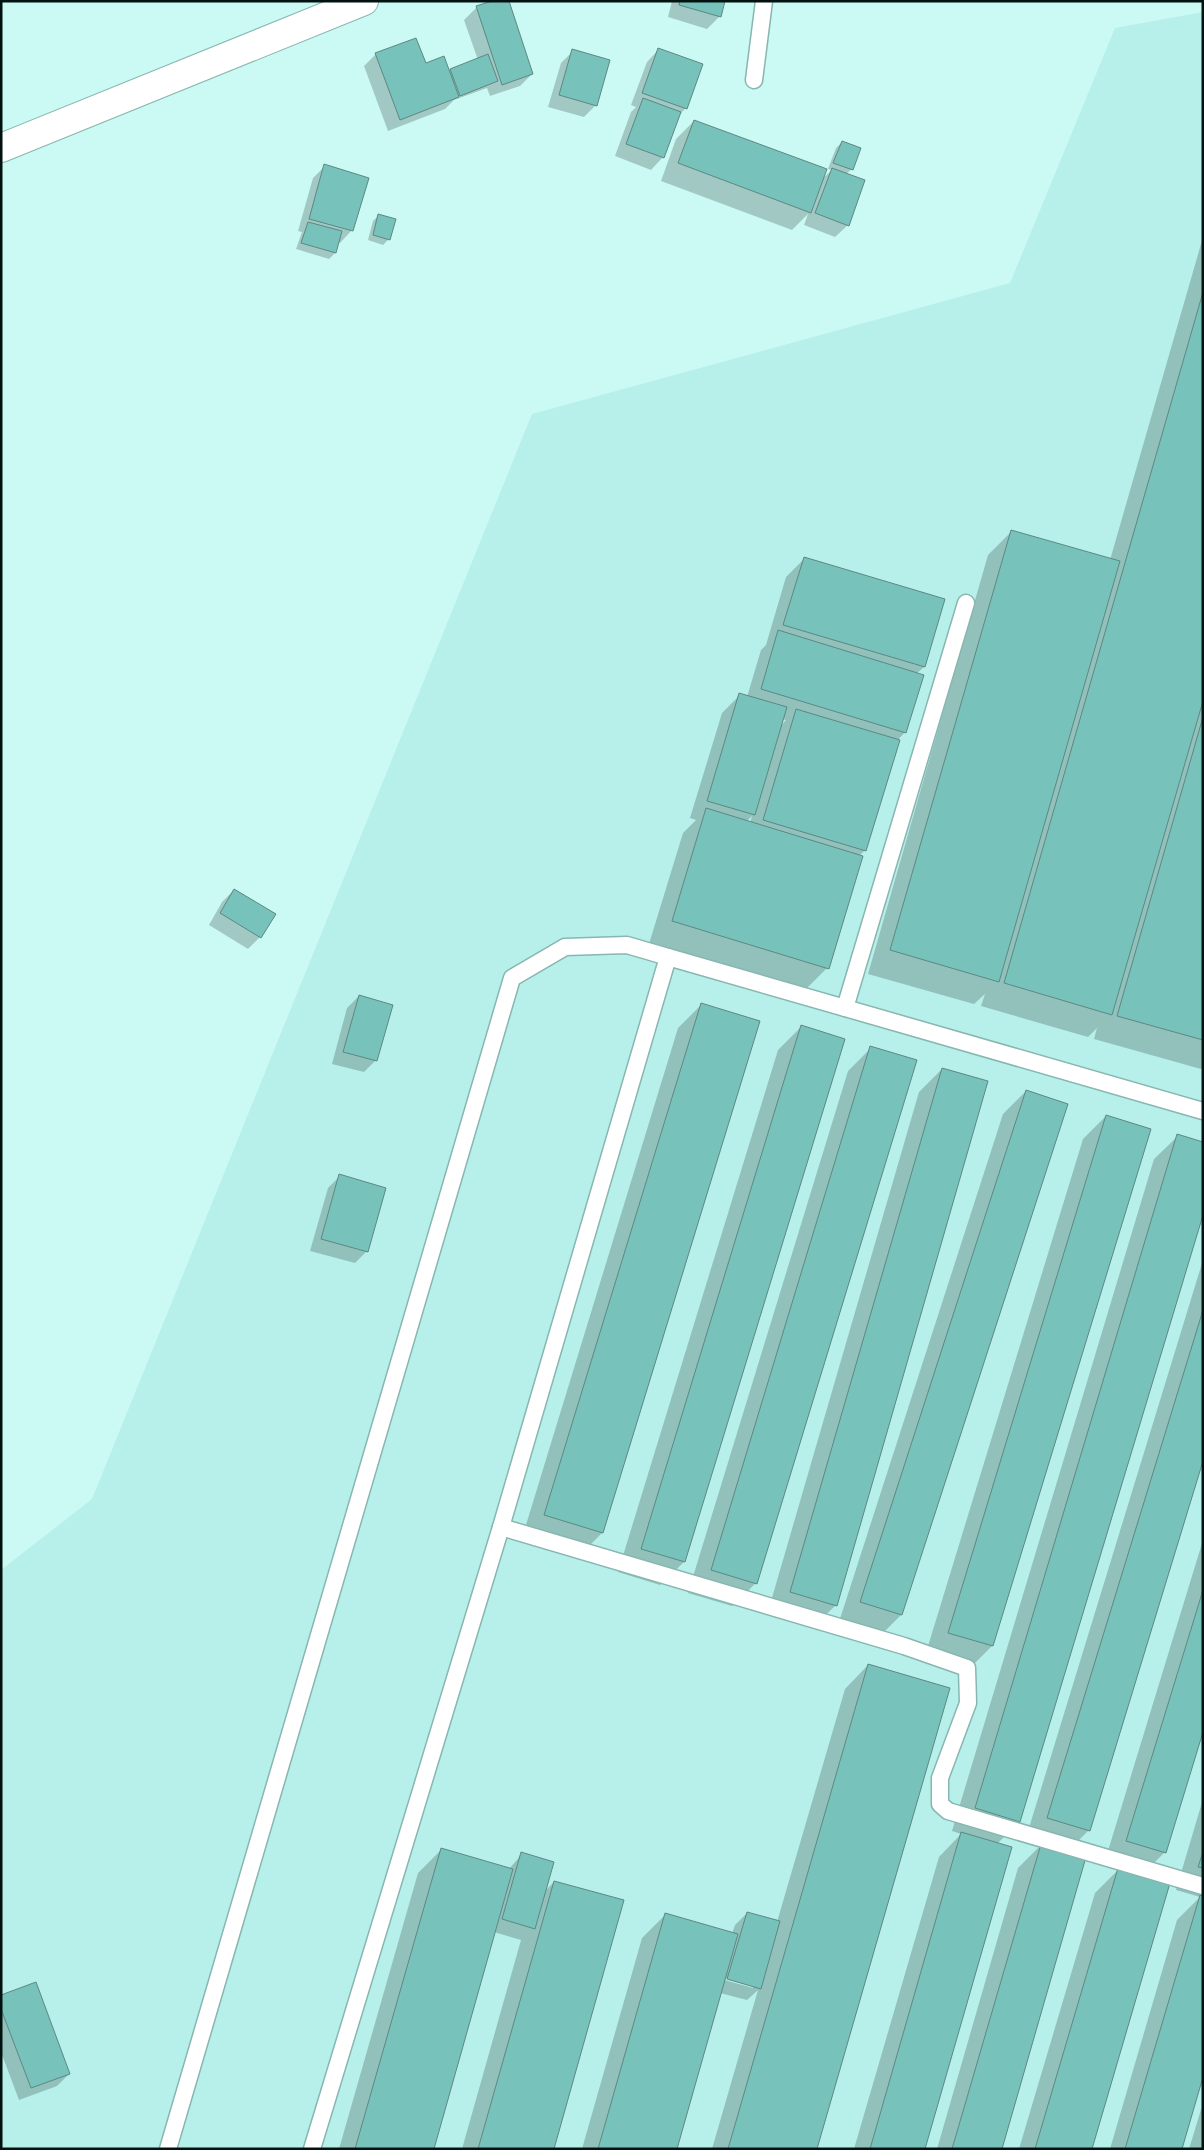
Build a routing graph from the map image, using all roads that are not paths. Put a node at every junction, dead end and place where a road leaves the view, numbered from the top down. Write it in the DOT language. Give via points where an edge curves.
graph roads {
  1 [pos="364,1"];
  2 [pos="764,1"];
  3 [pos="754,80"];
  4 [pos="1,148"];
  5 [pos="966,603"];
  6 [pos="668,957"];
  7 [pos="845,1008"];
  8 [pos="1203,1111"];
  9 [pos="501,1527"];
  10 [pos="1203,1886"];
  11 [pos="168,2149"];
  12 [pos="312,2149"];
  1 -- 4 [label="street"];
  2 -- 3 [label="lane"];
  5 -- 7 [label="lane"];
  6 -- 7 [label="lane"];
  6 -- 9 [label="lane"];
  6 -- 11 [label="lane" via="627,945 565,948 512,978"];
  7 -- 8 [label="lane"];
  9 -- 10 [label="lane" via="904,1646 967,1668 968,1703 940,1778 940,1804 948,1811"];
  9 -- 12 [label="lane"];
}
